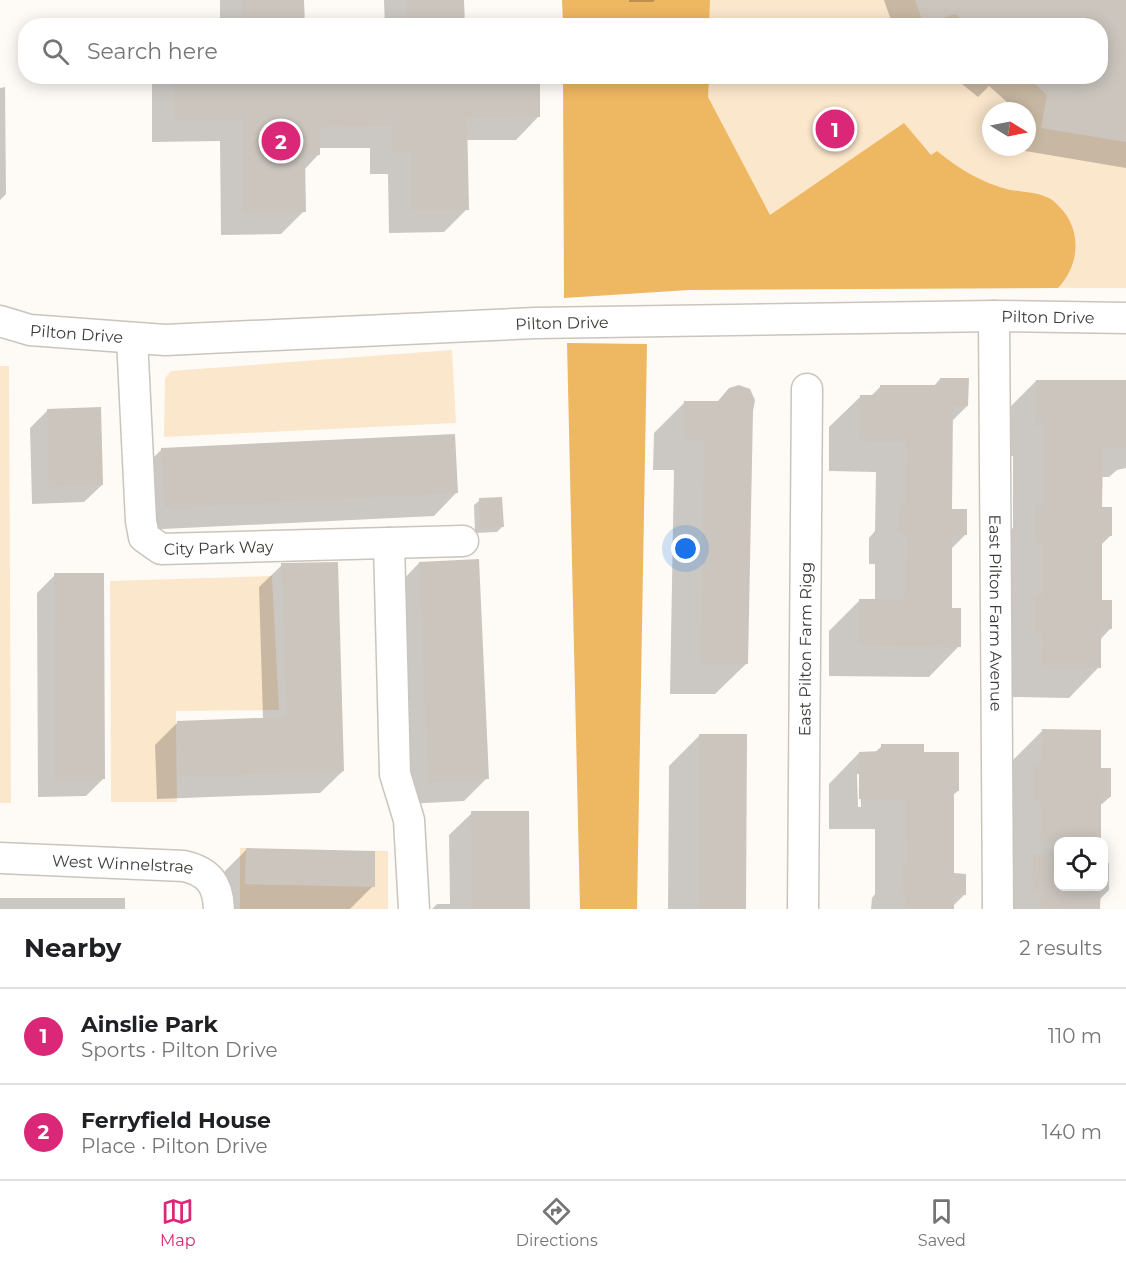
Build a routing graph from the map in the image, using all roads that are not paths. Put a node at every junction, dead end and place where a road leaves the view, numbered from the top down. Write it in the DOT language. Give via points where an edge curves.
graph roads {
  1 [pos="994,316"];
  2 [pos="1126,318"];
  3 [pos="0,321"];
  4 [pos="132,338"];
  5 [pos="807,389"];
  6 [pos="463,542"];
  7 [pos="389,543"];
  8 [pos="0,858"];
  9 [pos="219,909"];
  10 [pos="414,909"];
  11 [pos="803,909"];
  12 [pos="998,909"];
  1 -- 2 [label="street, Pilton Drive"];
  1 -- 4 [label="street, Pilton Drive" via="535,323 165,340"];
  1 -- 12 [label="street, East Pilton Farm Avenue"];
  3 -- 4 [label="street, Pilton Drive" via="30,330"];
  4 -- 7 [label="street, City Park Way" via="144,537 161,549"];
  5 -- 11 [label="street, East Pilton Farm Rigg"];
  6 -- 7 [label="street, City Park Way"];
  7 -- 10 [label="street" via="395,774 409,820"];
  8 -- 9 [label="street, West Winnelstrae" via="184,866 212,881"];
}
